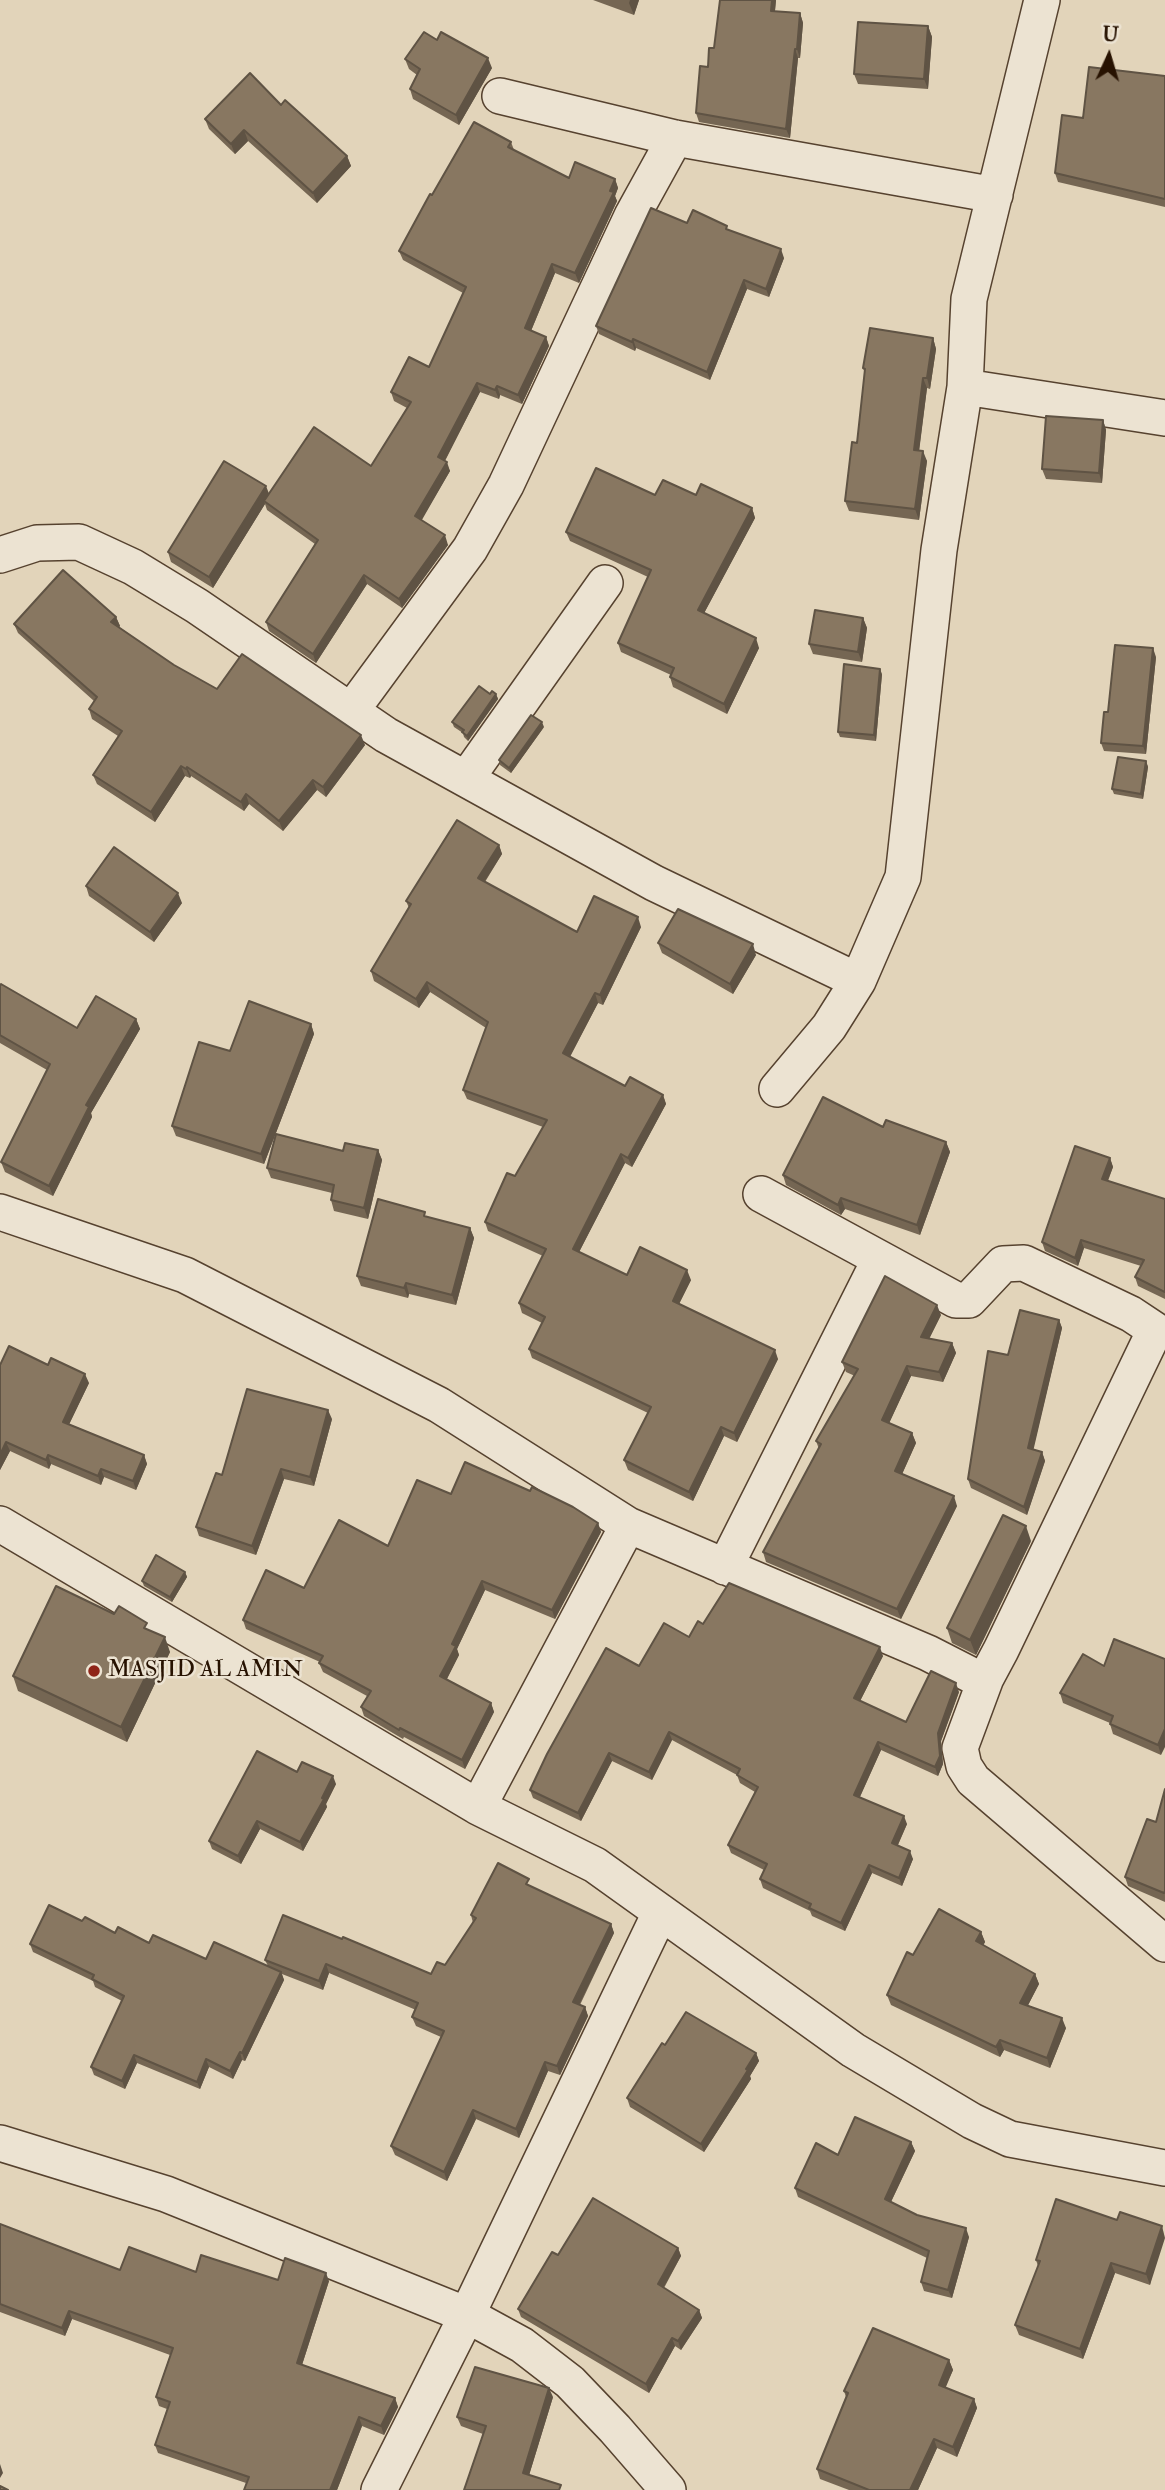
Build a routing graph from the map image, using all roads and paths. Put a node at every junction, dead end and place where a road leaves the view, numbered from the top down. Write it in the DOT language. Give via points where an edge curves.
graph roads {
  1 [pos="1042,0"];
  2 [pos="500,96"];
  3 [pos="675,138"];
  4 [pos="995,195"];
  5 [pos="965,387"];
  6 [pos="1165,418"];
  7 [pos="0,555"];
  8 [pos="605,583"];
  9 [pos="351,711"];
  10 [pos="466,779"];
  11 [pos="858,981"];
  12 [pos="777,1089"];
  13 [pos="761,1194"];
  14 [pos="0,1212"];
  15 [pos="880,1259"];
  16 [pos="0,1524"];
  17 [pos="628,1525"];
  18 [pos="725,1567"];
  19 [pos="986,1678"];
  20 [pos="478,1807"];
  21 [pos="660,1913"];
  22 [pos="1165,1944"];
  23 [pos="0,2143"];
  24 [pos="1165,2168"];
  25 [pos="467,2315"];
  26 [pos="379,2490"];
  27 [pos="668,2490"];
  1 -- 4 [label="street"];
  2 -- 3 [label="street"];
  3 -- 4 [label="street"];
  3 -- 9 [label="street" via="632,216 506,485 470,549"];
  4 -- 5 [label="street" via="970,299"];
  5 -- 6 [label="street"];
  5 -- 11 [label="street" via="939,550 902,877"];
  7 -- 9 [label="street" via="37,543 79,542 197,606"];
  8 -- 10 [label="street"];
  9 -- 10 [label="street"];
  10 -- 11 [label="street" via="654,883"];
  11 -- 12 [label="street" via="829,1027"];
  13 -- 15 [label="street"];
  14 -- 17 [label="street" via="185,1275 439,1405"];
  15 -- 18 [label="street"];
  15 -- 19 [label="street" via="956,1300 969,1300 1003,1264 1024,1263 1155,1330"];
  16 -- 20 [label="street"];
  17 -- 18 [label="street"];
  17 -- 20 [label="street"];
  18 -- 19 [label="street"];
  19 -- 22 [label="street" via="960,1748 964,1766 974,1780"];
  20 -- 21 [label="street" via="595,1865"];
  21 -- 24 [label="street" via="853,2050 972,2121 1010,2139"];
  21 -- 25 [label="street"];
  23 -- 25 [label="street" via="166,2194"];
  25 -- 26 [label="street"];
  25 -- 27 [label="street" via="522,2345 570,2382"];
}
